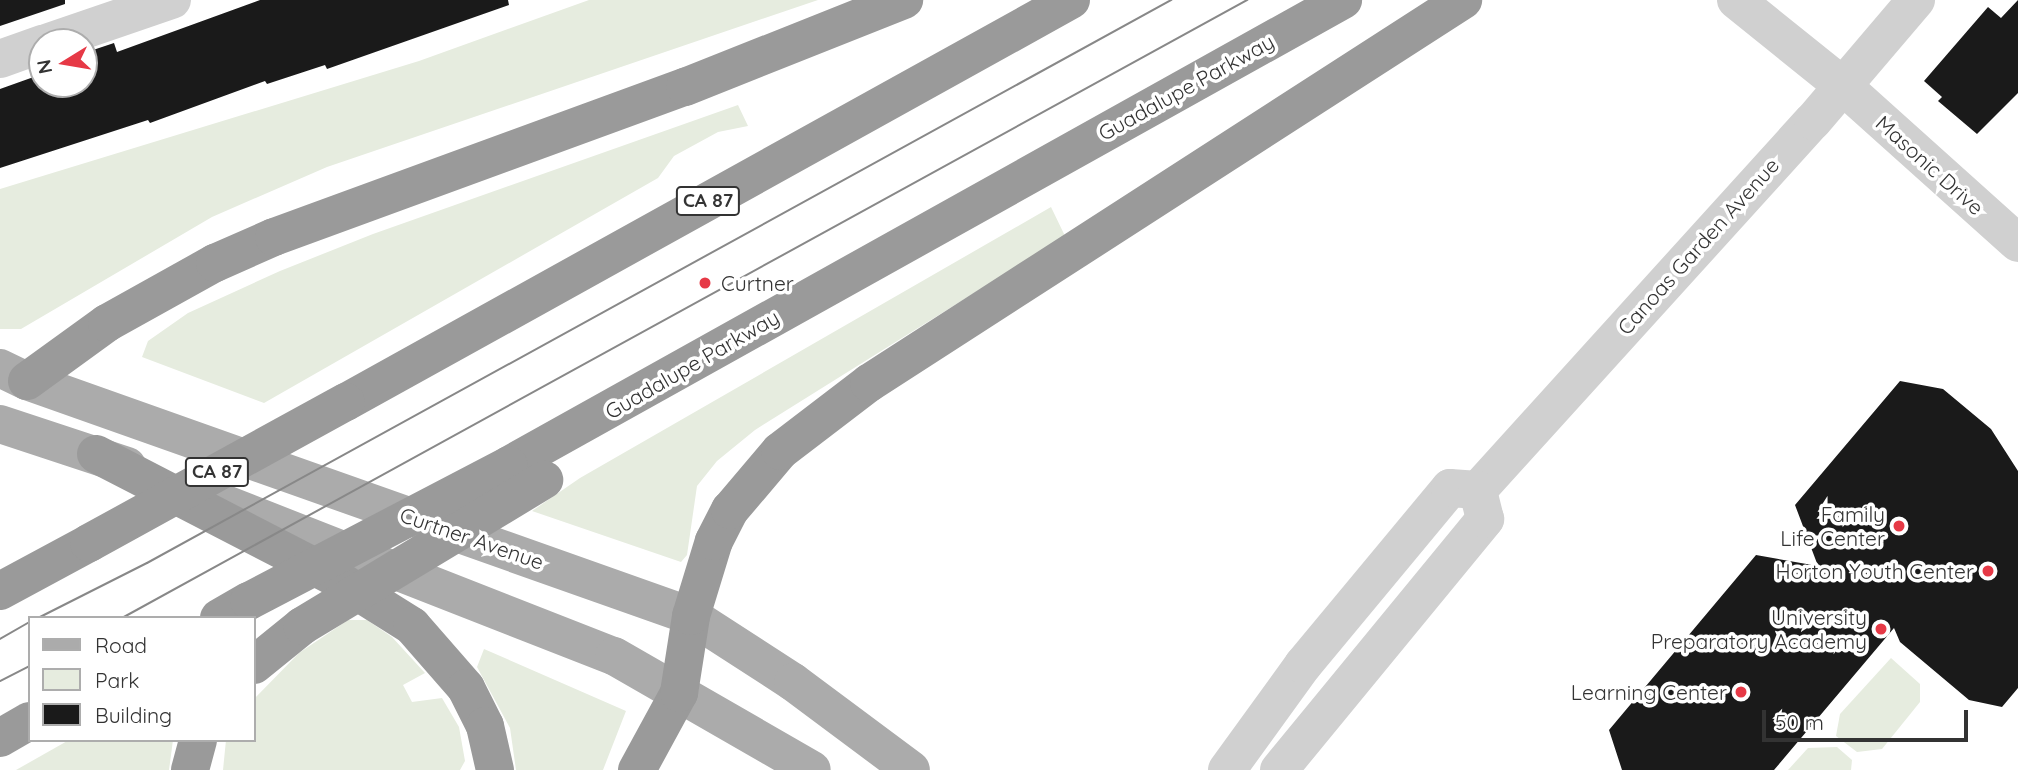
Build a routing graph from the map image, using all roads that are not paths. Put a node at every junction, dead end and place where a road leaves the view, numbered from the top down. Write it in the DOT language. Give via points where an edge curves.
graph roads {
  1 [pos="172,0"];
  2 [pos="904,0"];
  3 [pos="1071,0"];
  4 [pos="1343,0"];
  5 [pos="1463,0"];
  6 [pos="1736,0"];
  7 [pos="1916,0"];
  8 [pos="90,28"];
  9 [pos="28,49"];
  10 [pos="0,59"];
  11 [pos="1843,86"];
  12 [pos="2018,243"];
  13 [pos="13,374"];
  14 [pos="0,411"];
  15 [pos="0,424"];
  16 [pos="586,426"];
  17 [pos="96,454"];
  18 [pos="1478,490"];
  19 [pos="0,591"];
  20 [pos="234,610"];
  21 [pos="691,616"];
  22 [pos="256,663"];
  23 [pos="679,692"];
  24 [pos="28,722"];
  25 [pos="0,738"];
  26 [pos="197,742"];
  27 [pos="190,770"];
  28 [pos="495,770"];
  29 [pos="638,770"];
  30 [pos="812,770"];
  31 [pos="911,770"];
  32 [pos="1227,770"];
  33 [pos="1279,770"];
  1 -- 8 [label="street"];
  2 -- 13 [label="highway" via="685,87 274,237"];
  3 -- 19 [label="highway, CA 87, bridge"];
  4 -- 16 [label="highway, Guadalupe Parkway" via="844,274"];
  5 -- 21 [label="highway" via="869,383 780,451 730,510 714,541"];
  6 -- 11 [label="street, Masonic Drive"];
  7 -- 11 [label="street, Canoas Garden Avenue"];
  9 -- 10 [label="street"];
  11 -- 12 [label="street, Masonic Drive"];
  11 -- 18 [label="street, Canoas Garden Avenue"];
  13 -- 14 [label="main road"];
  13 -- 21 [label="main road, Curtner Avenue"];
  15 -- 17 [label="main road"];
  16 -- 20 [label="highway, Guadalupe Parkway, bridge"];
  16 -- 22 [label="highway, bridge" via="544,480 302,626"];
  17 -- 23 [label="main road" via="551,628"];
  17 -- 28 [label="highway" via="334,577 412,626 466,688 485,726"];
  18 -- 32 [label="street" via="1450,488 1303,665"];
  18 -- 33 [label="street" via="1485,519"];
  21 -- 23 [label="highway"];
  21 -- 31 [label="main road, Curtner Avenue" via="793,682"];
  23 -- 29 [label="highway"];
  23 -- 30 [label="main road"];
  24 -- 25 [label="highway"];
  26 -- 27 [label="highway"];
}
